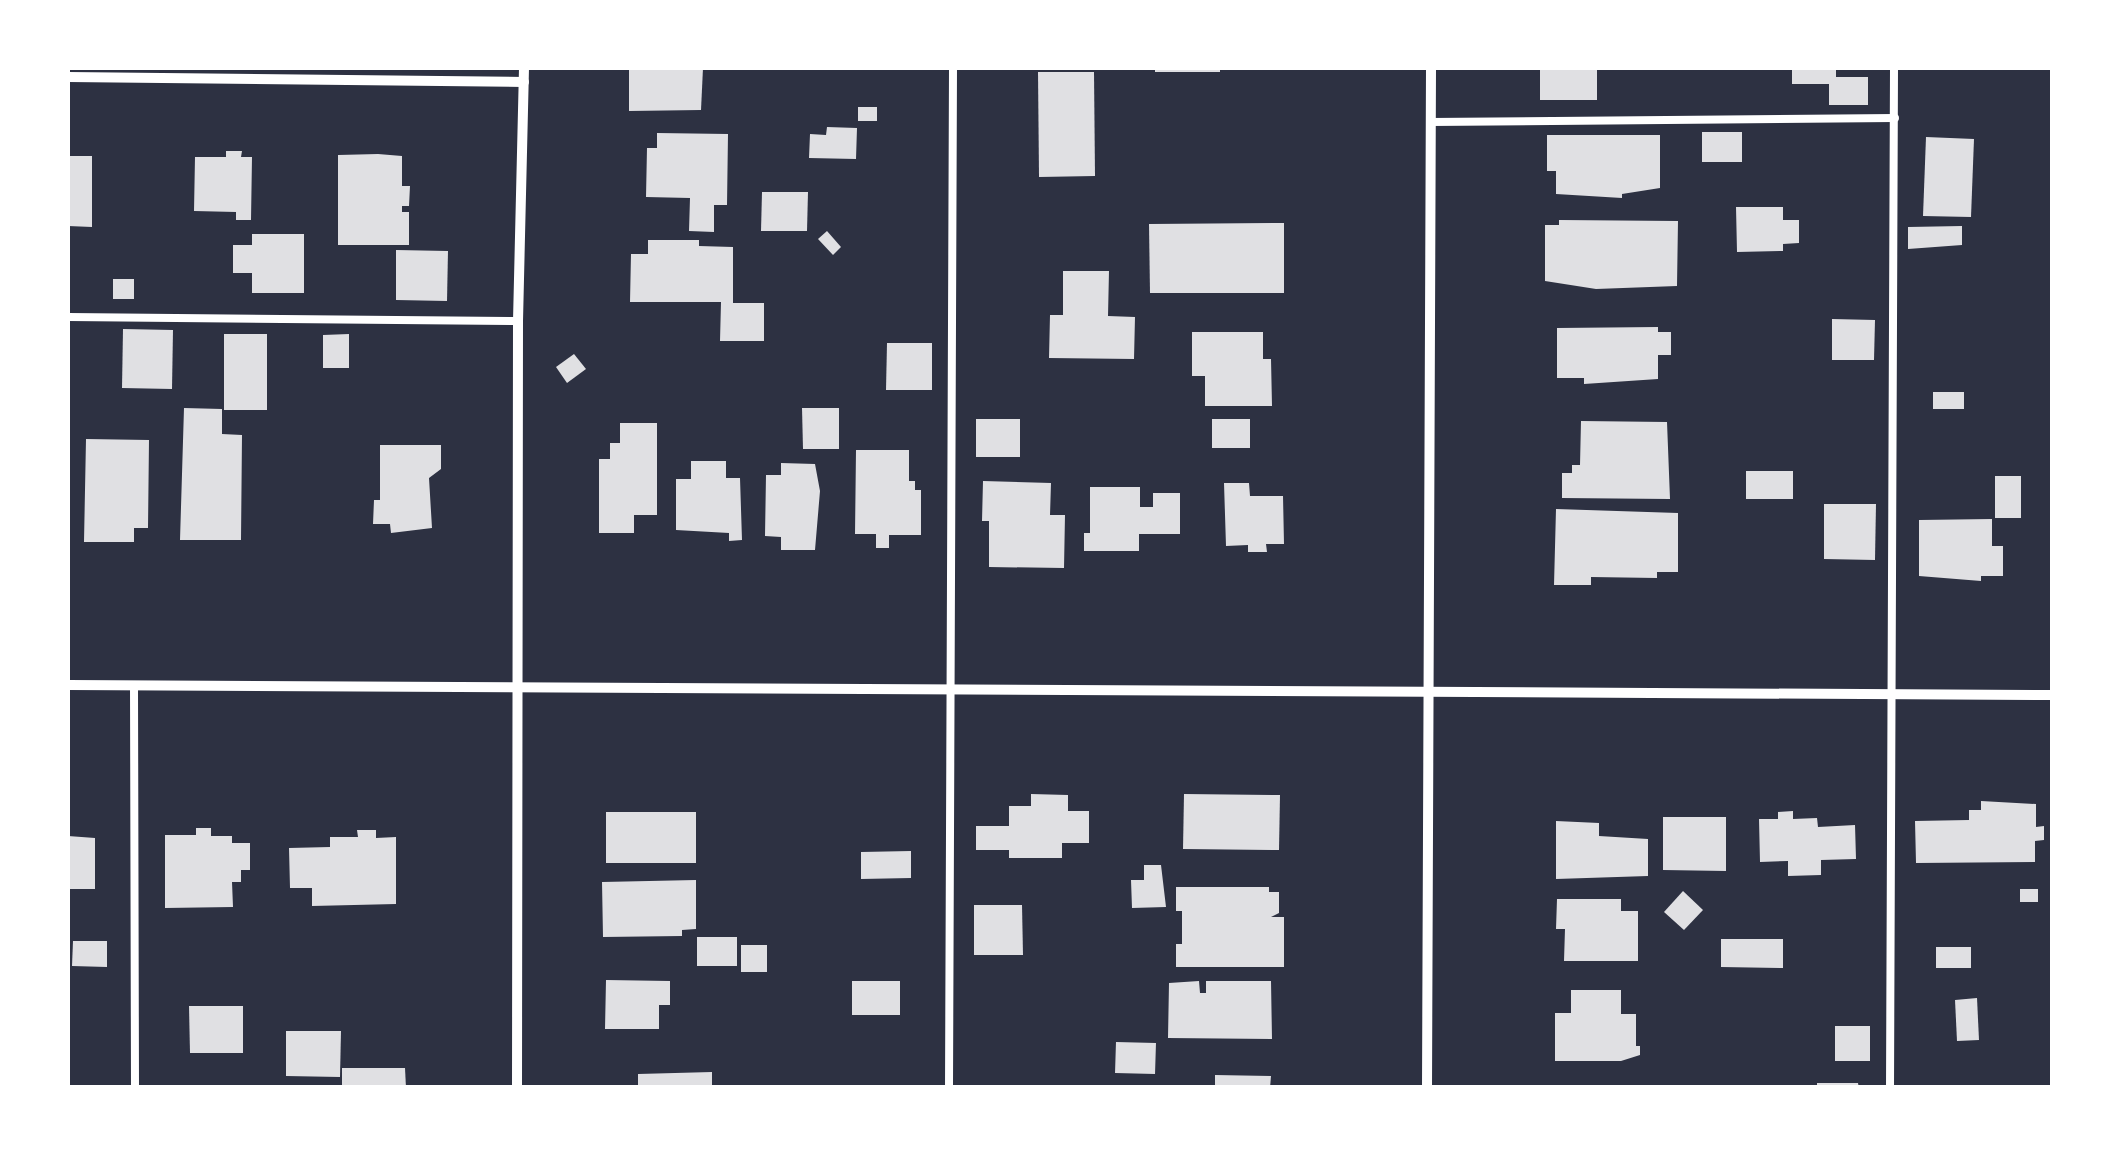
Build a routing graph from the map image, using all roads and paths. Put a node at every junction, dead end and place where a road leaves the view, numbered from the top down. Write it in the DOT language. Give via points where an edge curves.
graph roads {
  1 [pos="524,68"];
  2 [pos="954,68"];
  3 [pos="1430,68"];
  4 [pos="1894,68"];
  5 [pos="140,72"];
  6 [pos="68,76"];
  7 [pos="524,82"];
  8 [pos="1894,118"];
  9 [pos="1430,122"];
  10 [pos="68,317"];
  11 [pos="518,321"];
  12 [pos="68,685"];
  13 [pos="134,686"];
  14 [pos="519,687"];
  15 [pos="954,688"];
  16 [pos="1428,690"];
  17 [pos="1891,694"];
  18 [pos="2052,695"];
  19 [pos="135,1088"];
  20 [pos="517,1088"];
  21 [pos="948,1088"];
  22 [pos="1426,1088"];
  23 [pos="1890,1088"];
  1 -- 7 [label="street"];
  2 -- 15 [label="lane"];
  3 -- 9 [label="street"];
  4 -- 8 [label="lane"];
  5 -- 6 [label="street"];
  5 -- 7 [label="street"];
  7 -- 11 [label="street"];
  8 -- 9 [label="lane"];
  8 -- 17 [label="lane"];
  9 -- 16 [label="street"];
  10 -- 11 [label="lane"];
  11 -- 14 [label="street"];
  12 -- 13 [label="street"];
  13 -- 14 [label="street"];
  13 -- 19 [label="lane"];
  14 -- 15 [label="street"];
  14 -- 20 [label="street"];
  15 -- 16 [label="street"];
  15 -- 21 [label="lane"];
  16 -- 17 [label="street"];
  16 -- 22 [label="street"];
  17 -- 18 [label="street"];
  17 -- 23 [label="lane"];
}
